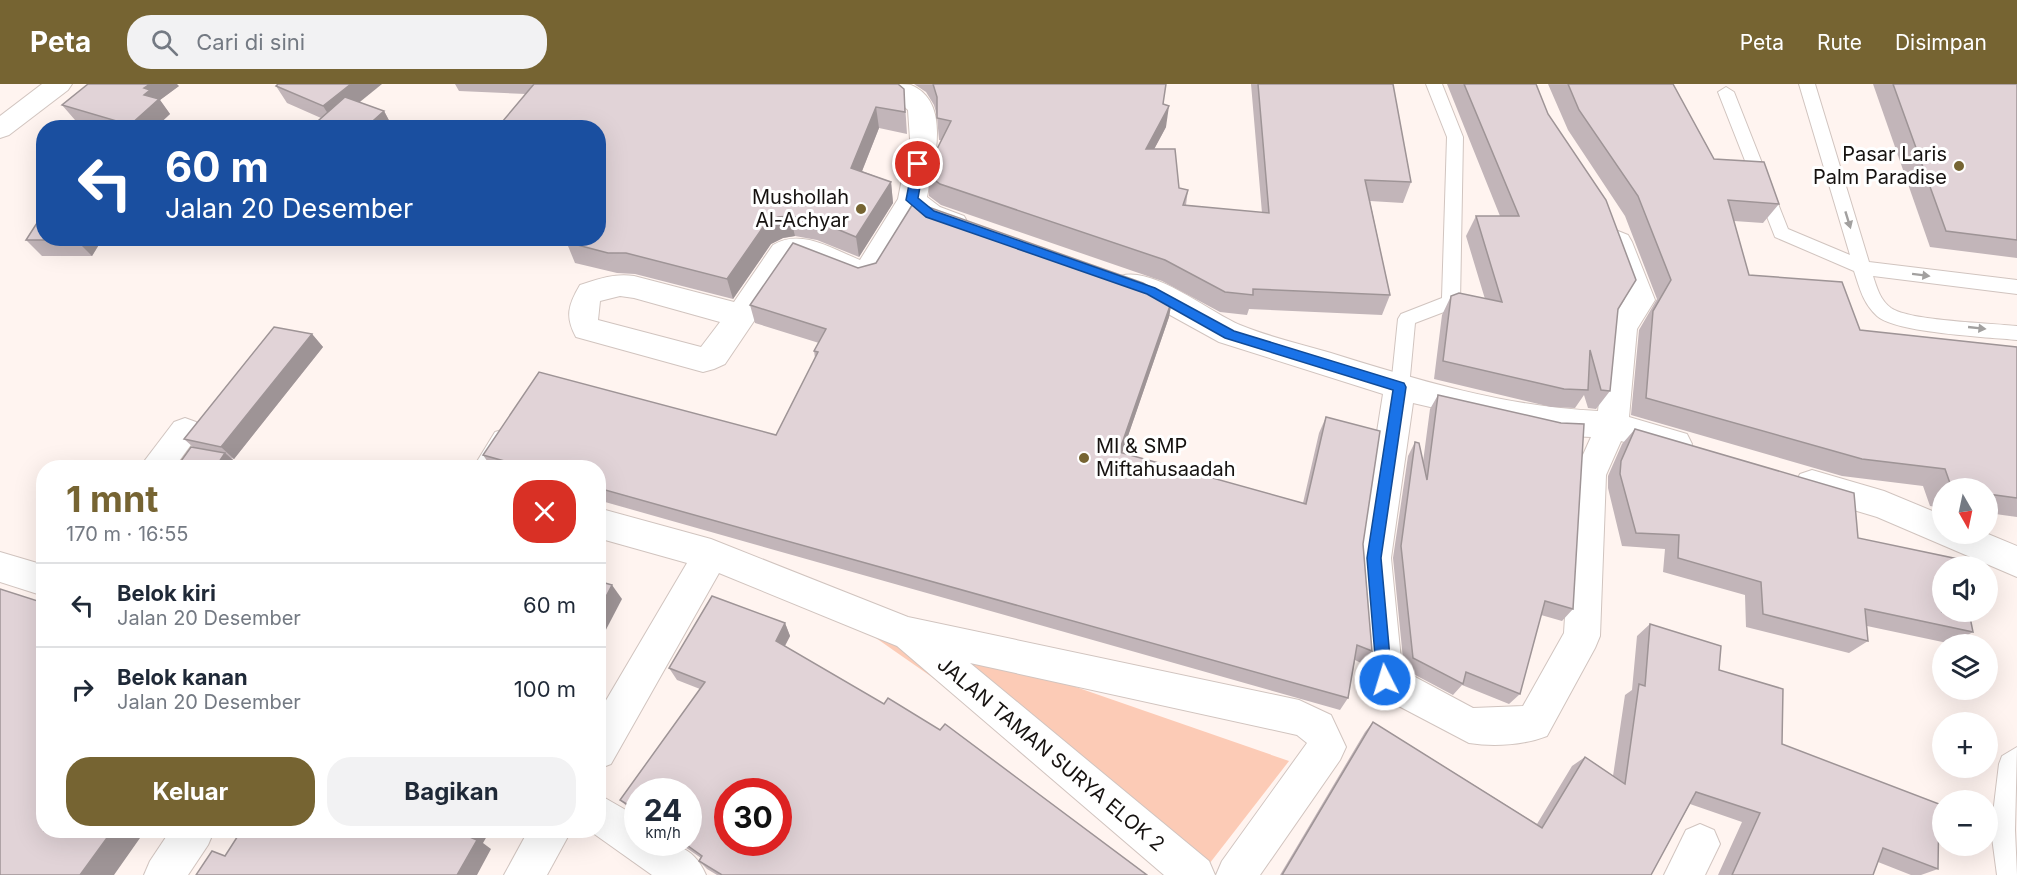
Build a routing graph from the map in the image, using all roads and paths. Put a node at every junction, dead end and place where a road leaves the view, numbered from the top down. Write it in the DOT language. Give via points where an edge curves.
graph roads {
  1 [pos="59,84"];
  2 [pos="891,84"];
  3 [pos="1434,84"];
  4 [pos="1807,84"];
  5 [pos="1726,92"];
  6 [pos="0,129"];
  7 [pos="912,200"];
  8 [pos="1609,217"];
  9 [pos="985,234"];
  10 [pos="1863,268"];
  11 [pos="1107,276"];
  12 [pos="2017,287"];
  13 [pos="739,315"];
  14 [pos="2017,333"];
  15 [pos="1400,387"];
  16 [pos="515,418"];
  17 [pos="1612,425"];
  18 [pos="184,431"];
  19 [pos="1703,452"];
  20 [pos="161,460"];
  21 [pos="488,460"];
  22 [pos="1782,475"];
  23 [pos="606,525"];
  24 [pos="1932,526"];
  25 [pos="1975,544"];
  26 [pos="711,554"];
  27 [pos="2017,562"];
  28 [pos="0,567"];
  29 [pos="36,578"];
  30 [pos="907,633"];
  31 [pos="606,737"];
  32 [pos="2017,758"];
  33 [pos="606,819"];
  34 [pos="624,831"];
  35 [pos="189,838"];
  36 [pos="547,838"];
  37 [pos="659,856"];
  38 [pos="164,875"];
  39 [pos="524,875"];
  40 [pos="686,875"];
  41 [pos="1195,875"];
  42 [pos="1236,875"];
  43 [pos="2009,875"];
  1 -- 6 [label="street"];
  2 -- 7 [label="street" via="927,97"];
  3 -- 15 [label="lane" via="1455,138 1451,302 1407,319"];
  4 -- 10 [label="lane, one-way"];
  5 -- 10 [label="lane" via="1781,233"];
  7 -- 9 [label="street" via="930,214"];
  7 -- 13 [label="street" via="868,272 791,248"];
  8 -- 17 [label="street" via="1640,300 1622,328"];
  10 -- 12 [label="lane, one-way"];
  10 -- 14 [label="lane, one-way" via="1872,298 1885,313 1909,321"];
  11 -- 15 [label="street" via="1151,291 1230,334"];
  15 -- 17 [label="street" via="1551,422"];
  15 -- 17 [label="street" via="1374,558 1385,680 1469,725 1534,723 1582,636 1590,475"];
  16 -- 21 [label="lane"];
  17 -- 19 [label="street"];
  18 -- 20 [label="street"];
  22 -- 24 [label="street" via="1884,505"];
  23 -- 26 [label="street"];
  25 -- 27 [label="street"];
  26 -- 30 [label="street"];
  26 -- 31 [label="street"];
  28 -- 29 [label="street"];
  30 -- 41 [label="street, JALAN TAMAN SURYA ELOK 2"];
  30 -- 42 [label="street" via="1317,725 1327,747"];
  32 -- 43 [label="lane" via="2010,764 2003,830"];
  33 -- 34 [label="street"];
  35 -- 38 [label="street"];
  36 -- 39 [label="street"];
  37 -- 40 [label="street"];
}
